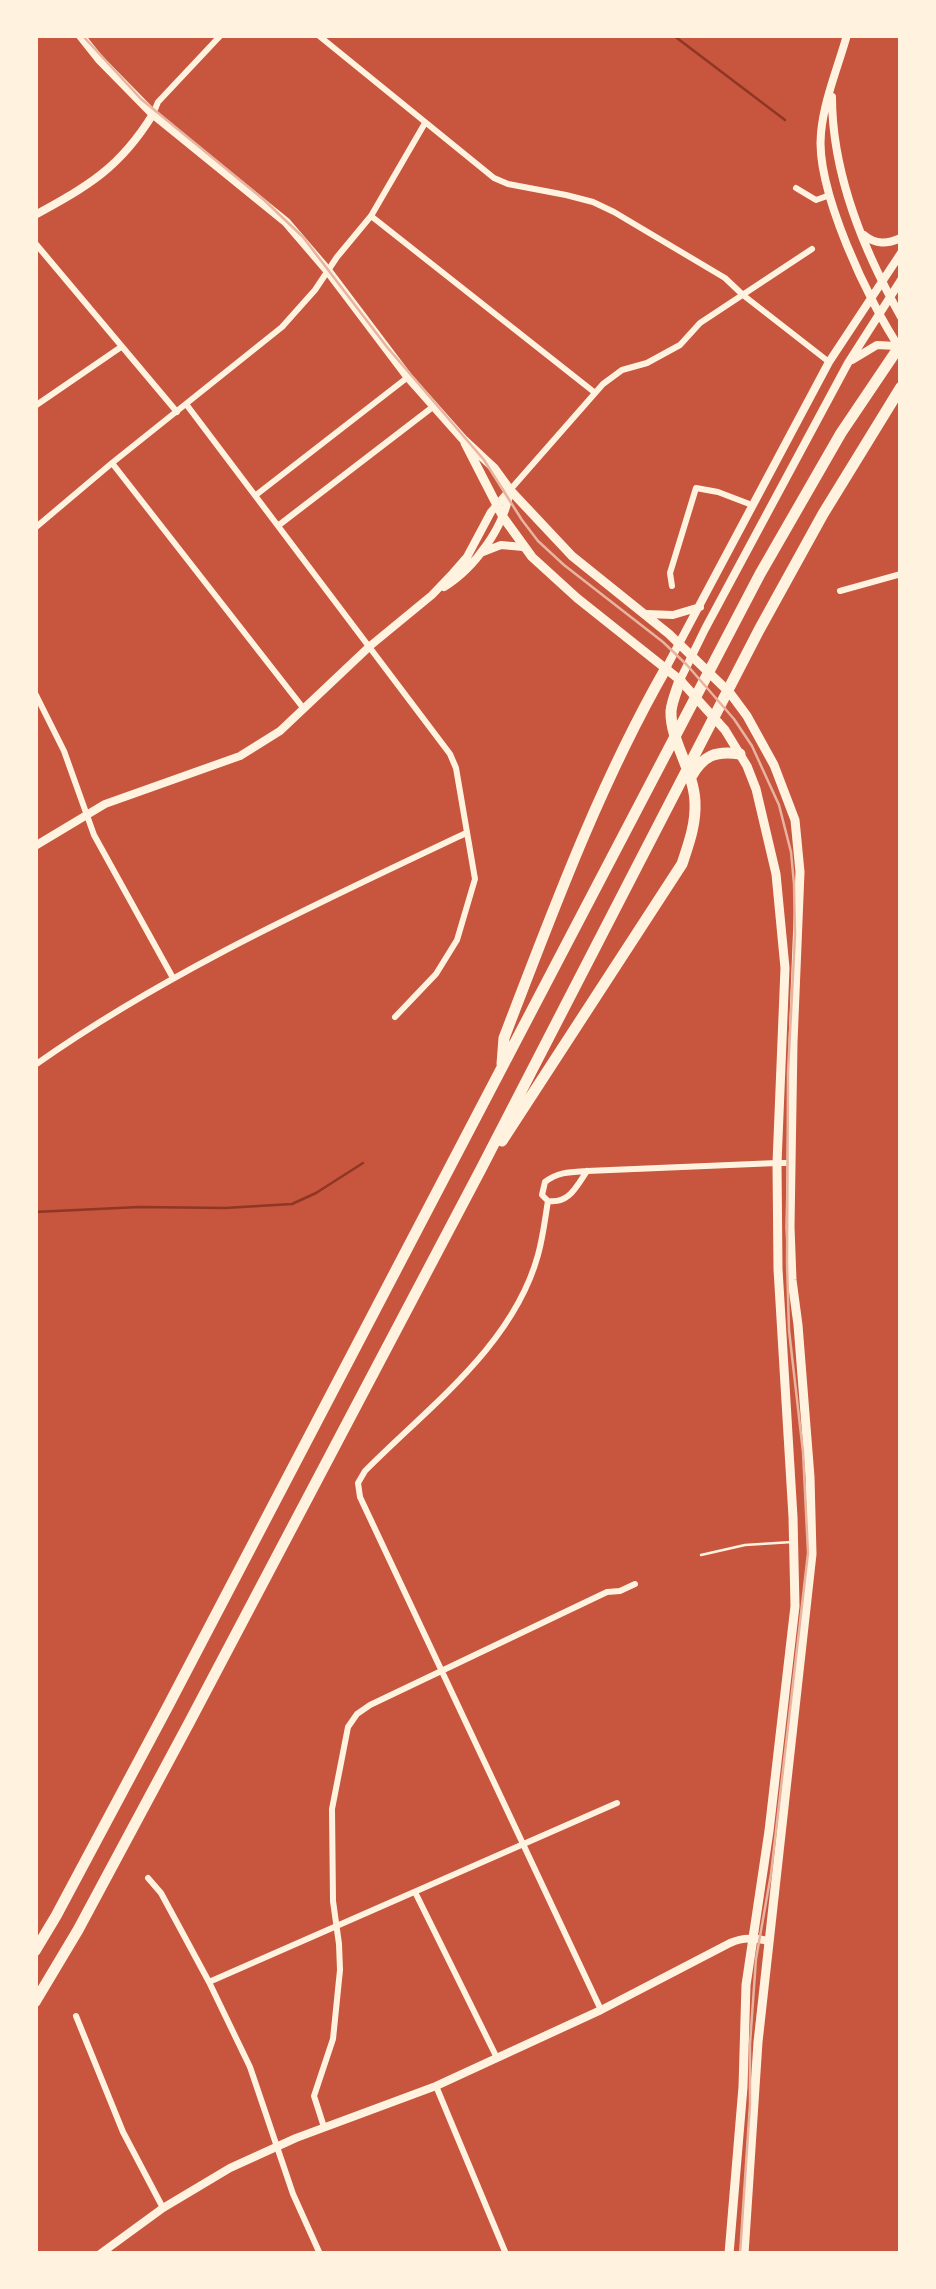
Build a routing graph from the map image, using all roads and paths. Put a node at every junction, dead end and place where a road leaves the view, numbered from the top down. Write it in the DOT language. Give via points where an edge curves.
graph roads {
  1 [pos="80,35"];
  2 [pos="221,35"];
  3 [pos="318,35"];
  4 [pos="847,35"];
  5 [pos="832,87"];
  6 [pos="153,114"];
  7 [pos="426,123"];
  8 [pos="796,188"];
  9 [pos="830,195"];
  10 [pos="35,215"];
  11 [pos="371,216"];
  12 [pos="860,232"];
  13 [pos="901,238"];
  14 [pos="35,243"];
  15 [pos="812,249"];
  16 [pos="901,253"];
  17 [pos="328,272"];
  18 [pos="901,280"];
  19 [pos="882,283"];
  20 [pos="742,296"];
  21 [pos="890,297"];
  22 [pos="871,299"];
  23 [pos="879,314"];
  24 [pos="901,318"];
  25 [pos="121,347"];
  26 [pos="900,347"];
  27 [pos="829,362"];
  28 [pos="848,363"];
  29 [pos="408,377"];
  30 [pos="901,387"];
  31 [pos="594,392"];
  32 [pos="186,404"];
  33 [pos="35,406"];
  34 [pos="434,406"];
  35 [pos="177,412"];
  36 [pos="462,438"];
  37 [pos="112,462"];
  38 [pos="510,490"];
  39 [pos="256,495"];
  40 [pos="752,504"];
  41 [pos="496,506"];
  42 [pos="503,517"];
  43 [pos="279,525"];
  44 [pos="35,528"];
  45 [pos="523,547"];
  46 [pos="479,555"];
  47 [pos="901,574"];
  48 [pos="672,586"];
  49 [pos="840,591"];
  50 [pos="432,595"];
  51 [pos="700,606"];
  52 [pos="644,614"];
  53 [pos="680,644"];
  54 [pos="370,646"];
  55 [pos="692,656"];
  56 [pos="666,668"];
  57 [pos="680,680"];
  58 [pos="35,694"];
  59 [pos="304,710"];
  60 [pos="740,754"];
  61 [pos="691,777"];
  62 [pos="85,814"];
  63 [pos="466,833"];
  64 [pos="35,846"];
  65 [pos="173,978"];
  66 [pos="395,1017"];
  67 [pos="35,1064"];
  68 [pos="501,1071"];
  69 [pos="777,1163"];
  70 [pos="790,1163"];
  71 [pos="481,1169"];
  72 [pos="586,1171"];
  73 [pos="548,1201"];
  74 [pos="794,1542"];
  75 [pos="702,1555"];
  76 [pos="635,1584"];
  77 [pos="442,1670"];
  78 [pos="617,1803"];
  79 [pos="524,1844"];
  80 [pos="148,1878"];
  81 [pos="415,1892"];
  82 [pos="336,1926"];
  83 [pos="752,1938"];
  84 [pos="768,1940"];
  85 [pos="35,1952"];
  86 [pos="209,1982"];
  87 [pos="35,2002"];
  88 [pos="601,2010"];
  89 [pos="76,2016"];
  90 [pos="498,2058"];
  91 [pos="436,2086"];
  92 [pos="324,2127"];
  93 [pos="276,2146"];
  94 [pos="163,2208"];
  95 [pos="100,2254"];
  96 [pos="320,2254"];
  97 [pos="506,2254"];
  98 [pos="729,2254"];
  99 [pos="744,2254"];
  1 -- 6 [label="main road"];
  2 -- 6 [label="street"];
  3 -- 7 [label="street"];
  4 -- 5 [label="street"];
  5 -- 9 [label="street" via="820,137"];
  5 -- 12 [label="street" via="843,180"];
  6 -- 10 [label="street" via="107,172"];
  6 -- 17 [label="main road" via="286,222"];
  7 -- 11 [label="street"];
  7 -- 20 [label="street" via="494,178 594,202 725,278"];
  8 -- 9 [label="street" via="816,200"];
  9 -- 22 [label="street"];
  11 -- 17 [label="street"];
  11 -- 31 [label="street"];
  12 -- 13 [label="street" via="878,243"];
  12 -- 19 [label="street"];
  14 -- 25 [label="street"];
  15 -- 20 [label="street"];
  16 -- 19 [label="street"];
  17 -- 29 [label="main road"];
  17 -- 32 [label="street" via="282,327"];
  18 -- 21 [label="street"];
  19 -- 21 [label="street"];
  19 -- 22 [label="street"];
  20 -- 27 [label="street"];
  20 -- 31 [label="street" via="680,345 622,370"];
  21 -- 23 [label="street"];
  21 -- 24 [label="street"];
  22 -- 23 [label="street"];
  22 -- 27 [label="street"];
  23 -- 26 [label="street"];
  23 -- 28 [label="street"];
  25 -- 33 [label="street"];
  25 -- 35 [label="street"];
  26 -- 28 [label="street" via="877,346"];
  26 -- 68 [label="highway" via="808,489 738,616"];
  27 -- 40 [label="street"];
  28 -- 55 [label="street"];
  29 -- 34 [label="main road"];
  29 -- 39 [label="street"];
  30 -- 71 [label="highway" via="759,630"];
  31 -- 38 [label="street"];
  32 -- 35 [label="street"];
  32 -- 39 [label="street"];
  34 -- 36 [label="main road"];
  34 -- 43 [label="street"];
  35 -- 37 [label="street"];
  36 -- 38 [label="main road"];
  36 -- 41 [label="main road"];
  37 -- 44 [label="street"];
  37 -- 59 [label="street"];
  38 -- 41 [label="street"];
  38 -- 42 [label="street"];
  38 -- 52 [label="main road" via="572,556"];
  39 -- 43 [label="street"];
  40 -- 48 [label="street" via="696,488 670,573"];
  40 -- 51 [label="street"];
  41 -- 42 [label="main road"];
  41 -- 50 [label="street" via="462,564"];
  42 -- 45 [label="main road"];
  42 -- 46 [label="street"];
  43 -- 54 [label="street"];
  45 -- 46 [label="street" via="501,545"];
  45 -- 56 [label="main road"];
  46 -- 50 [label="street"];
  47 -- 49 [label="street"];
  50 -- 54 [label="street"];
  51 -- 52 [label="street" via="674,615"];
  51 -- 53 [label="street"];
  52 -- 53 [label="main road"];
  53 -- 55 [label="main road"];
  53 -- 56 [label="street"];
  54 -- 59 [label="street"];
  54 -- 63 [label="street" via="450,754"];
  55 -- 57 [label="street"];
  55 -- 70 [label="main road" via="747,716 794,820 800,872"];
  56 -- 57 [label="main road"];
  56 -- 68 [label="highway" via="579,846 504,1038"];
  57 -- 60 [label="main road"];
  57 -- 61 [label="highway" via="671,713"];
  58 -- 62 [label="street"];
  59 -- 62 [label="street" via="240,756"];
  60 -- 61 [label="highway" via="712,754"];
  60 -- 69 [label="main road" via="762,808 782,914 786,968"];
  61 -- 71 [label="highway" via="695,814 682,864"];
  62 -- 64 [label="street"];
  62 -- 65 [label="street"];
  63 -- 65 [label="street"];
  63 -- 66 [label="street" via="475,878 457,940"];
  65 -- 67 [label="street"];
  68 -- 85 [label="highway"];
  69 -- 70 [label="street"];
  69 -- 72 [label="street"];
  69 -- 74 [label="main road"];
  70 -- 84 [label="main road" via="812,1554"];
  71 -- 87 [label="highway"];
  72 -- 73 [label="street" via="569,1196"];
  72 -- 73 [label="street" via="545,1182"];
  73 -- 77 [label="street" via="538,1256 508,1318 458,1382 358,1483"];
  74 -- 75 [label="lane"];
  74 -- 83 [label="main road" via="794,1606"];
  76 -- 77 [label="street"];
  77 -- 79 [label="street"];
  77 -- 82 [label="street" via="370,1705 348,1727 332,1809"];
  78 -- 79 [label="street"];
  79 -- 81 [label="street"];
  79 -- 88 [label="street"];
  80 -- 86 [label="street"];
  81 -- 82 [label="street"];
  81 -- 90 [label="street"];
  82 -- 86 [label="street"];
  82 -- 92 [label="street" via="337,2012 314,2096"];
  83 -- 84 [label="street"];
  83 -- 88 [label="street"];
  83 -- 98 [label="main road"];
  84 -- 99 [label="main road"];
  86 -- 93 [label="street" via="250,2067"];
  88 -- 90 [label="street"];
  89 -- 94 [label="street" via="123,2132"];
  90 -- 91 [label="street"];
  91 -- 92 [label="street"];
  91 -- 97 [label="street"];
  92 -- 93 [label="street"];
  93 -- 94 [label="street"];
  93 -- 96 [label="street"];
  94 -- 95 [label="street"];
}
